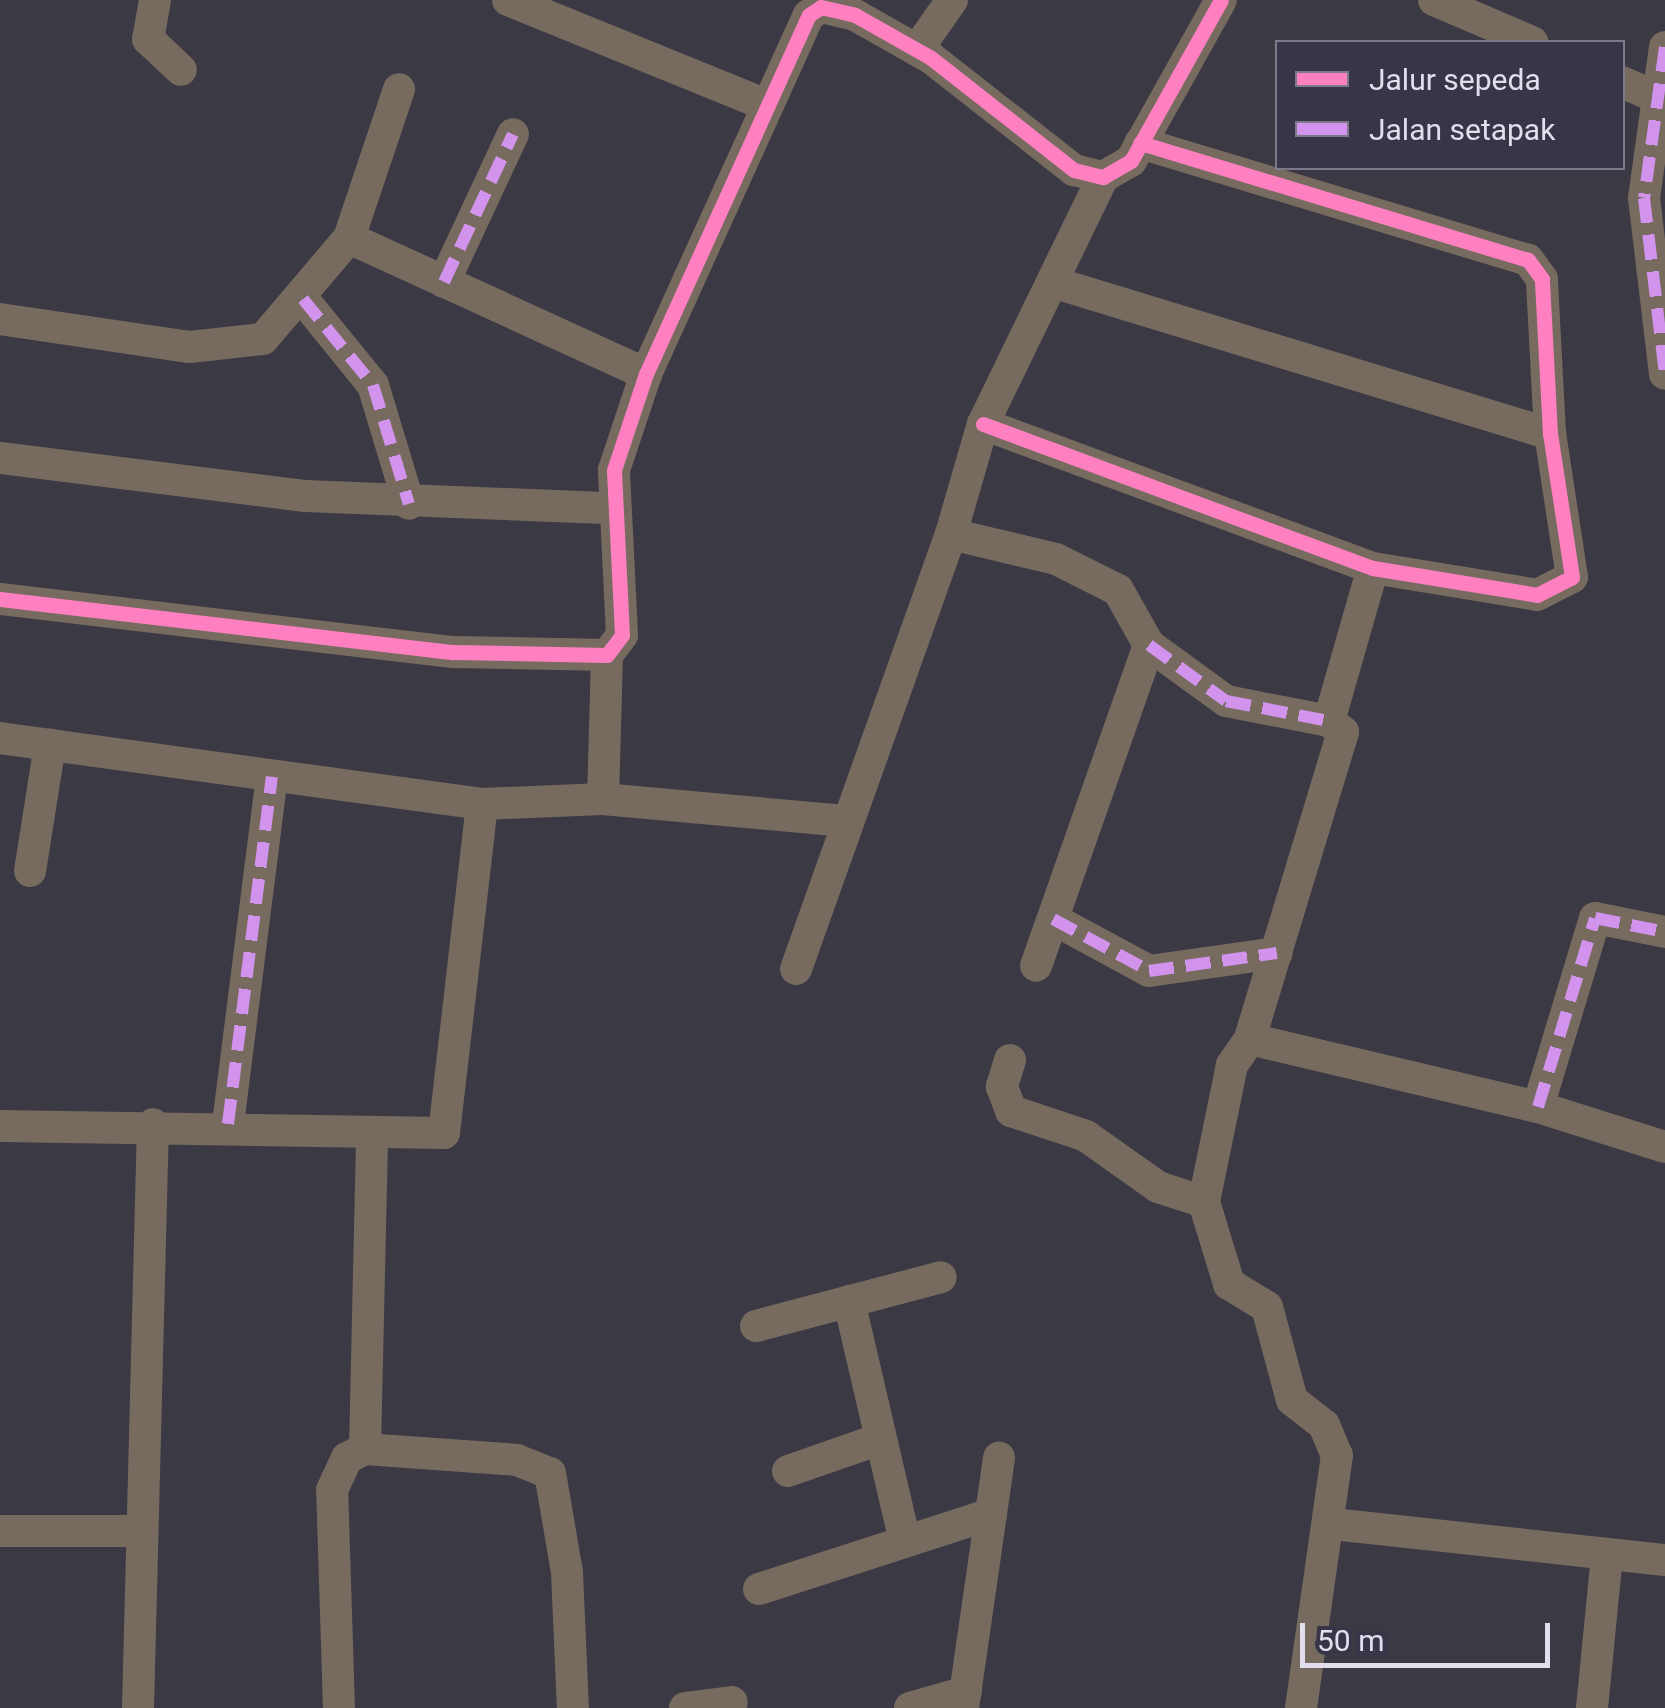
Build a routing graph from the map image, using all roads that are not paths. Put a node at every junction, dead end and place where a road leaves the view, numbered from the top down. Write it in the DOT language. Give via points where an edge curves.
graph roads {
  1 [pos="155,0"];
  2 [pos="508,0"];
  3 [pos="952,0"];
  4 [pos="1221,0"];
  5 [pos="1434,0"];
  6 [pos="814,4"];
  7 [pos="1527,40"];
  8 [pos="1665,47"];
  9 [pos="917,50"];
  10 [pos="180,70"];
  11 [pos="1625,83"];
  12 [pos="399,88"];
  13 [pos="1654,96"];
  14 [pos="764,104"];
  15 [pos="514,134"];
  16 [pos="1140,143"];
  17 [pos="1103,178"];
  18 [pos="348,238"];
  19 [pos="444,282"];
  20 [pos="1052,282"];
  21 [pos="303,299"];
  22 [pos="0,319"];
  23 [pos="646,374"];
  24 [pos="1665,374"];
  25 [pos="983,424"];
  26 [pos="1550,434"];
  27 [pos="0,458"];
  28 [pos="409,504"];
  29 [pos="611,508"];
  30 [pos="951,534"];
  31 [pos="1373,568"];
  32 [pos="0,599"];
  33 [pos="1149,645"];
  34 [pos="607,655"];
  35 [pos="1329,721"];
  36 [pos="0,738"];
  37 [pos="50,745"];
  38 [pos="272,777"];
  39 [pos="603,799"];
  40 [pos="482,804"];
  41 [pos="845,821"];
  42 [pos="30,871"];
  43 [pos="1053,919"];
  44 [pos="1665,932"];
  45 [pos="1277,953"];
  46 [pos="1036,966"];
  47 [pos="796,969"];
  48 [pos="1250,1039"];
  49 [pos="1010,1060"];
  50 [pos="1538,1107"];
  51 [pos="153,1124"];
  52 [pos="228,1124"];
  53 [pos="0,1126"];
  54 [pos="372,1134"];
  55 [pos="1665,1148"];
  56 [pos="1204,1202"];
  57 [pos="941,1277"];
  58 [pos="849,1301"];
  59 [pos="756,1326"];
  60 [pos="880,1439"];
  61 [pos="365,1450"];
  62 [pos="999,1458"];
  63 [pos="788,1471"];
  64 [pos="991,1514"];
  65 [pos="1333,1524"];
  66 [pos="0,1530"];
  67 [pos="142,1532"];
  68 [pos="904,1542"];
  69 [pos="1607,1554"];
  70 [pos="1665,1560"];
  71 [pos="758,1589"];
  72 [pos="964,1700"];
  73 [pos="732,1702"];
  74 [pos="138,1708"];
  75 [pos="339,1708"];
  76 [pos="573,1708"];
  77 [pos="685,1708"];
  78 [pos="910,1708"];
  79 [pos="1300,1708"];
  80 [pos="1592,1708"];
  1 -- 10 [label="street" via="146,26 152,48"];
  2 -- 14 [label="street"];
  3 -- 9 [label="street"];
  4 -- 16 [label="street"];
  5 -- 7 [label="street"];
  6 -- 9 [label="street" via="855,15"];
  6 -- 14 [label="street"];
  8 -- 13 [label="street"];
  9 -- 17 [label="street" via="1074,170"];
  11 -- 13 [label="street"];
  12 -- 18 [label="street"];
  13 -- 24 [label="street" via="1644,198"];
  14 -- 23 [label="street"];
  15 -- 19 [label="street"];
  16 -- 17 [label="street" via="1119,174"];
  16 -- 26 [label="street" via="1528,260 1542,278"];
  17 -- 20 [label="street"];
  18 -- 19 [label="street"];
  18 -- 21 [label="street"];
  19 -- 23 [label="street"];
  20 -- 25 [label="street"];
  20 -- 26 [label="street"];
  21 -- 22 [label="street" via="263,339 236,347"];
  21 -- 28 [label="street" via="373,385"];
  23 -- 29 [label="street"];
  25 -- 30 [label="street"];
  25 -- 31 [label="street"];
  26 -- 31 [label="street" via="1572,577 1560,591 1537,596"];
  27 -- 28 [label="street"];
  28 -- 29 [label="street"];
  29 -- 34 [label="street" via="622,635"];
  30 -- 33 [label="street" via="1056,558 1118,590"];
  30 -- 41 [label="street"];
  31 -- 35 [label="street"];
  32 -- 34 [label="street" via="453,652"];
  33 -- 35 [label="street" via="1226,701"];
  33 -- 43 [label="street"];
  34 -- 39 [label="street"];
  35 -- 45 [label="street" via="1343,732 1339,757"];
  36 -- 37 [label="street"];
  37 -- 38 [label="street"];
  37 -- 42 [label="street"];
  38 -- 40 [label="street"];
  38 -- 52 [label="street"];
  39 -- 40 [label="street"];
  39 -- 41 [label="street"];
  40 -- 54 [label="street" via="450,1123 435,1138"];
  41 -- 47 [label="street"];
  43 -- 45 [label="street" via="1148,971"];
  43 -- 46 [label="street"];
  44 -- 50 [label="street" via="1595,918"];
  45 -- 48 [label="street"];
  48 -- 50 [label="street"];
  48 -- 56 [label="street" via="1232,1065"];
  49 -- 56 [label="street" via="1002,1086 1011,1111 1086,1136 1158,1187"];
  50 -- 55 [label="street"];
  51 -- 52 [label="street"];
  51 -- 53 [label="street"];
  51 -- 67 [label="street"];
  52 -- 54 [label="street"];
  54 -- 61 [label="street"];
  56 -- 65 [label="street" via="1230,1284 1267,1307 1279,1332 1292,1400 1332,1436"];
  57 -- 58 [label="street"];
  58 -- 59 [label="street"];
  58 -- 60 [label="street"];
  60 -- 63 [label="street"];
  60 -- 68 [label="street"];
  61 -- 75 [label="street" via="347,1458 332,1490"];
  61 -- 76 [label="street" via="517,1460 550,1473 567,1572"];
  62 -- 64 [label="street"];
  64 -- 68 [label="street"];
  64 -- 72 [label="street"];
  65 -- 69 [label="street"];
  65 -- 79 [label="street"];
  66 -- 67 [label="street"];
  67 -- 74 [label="street"];
  68 -- 71 [label="street"];
  69 -- 70 [label="street"];
  69 -- 80 [label="street"];
  72 -- 78 [label="street"];
  73 -- 77 [label="street"];
}
